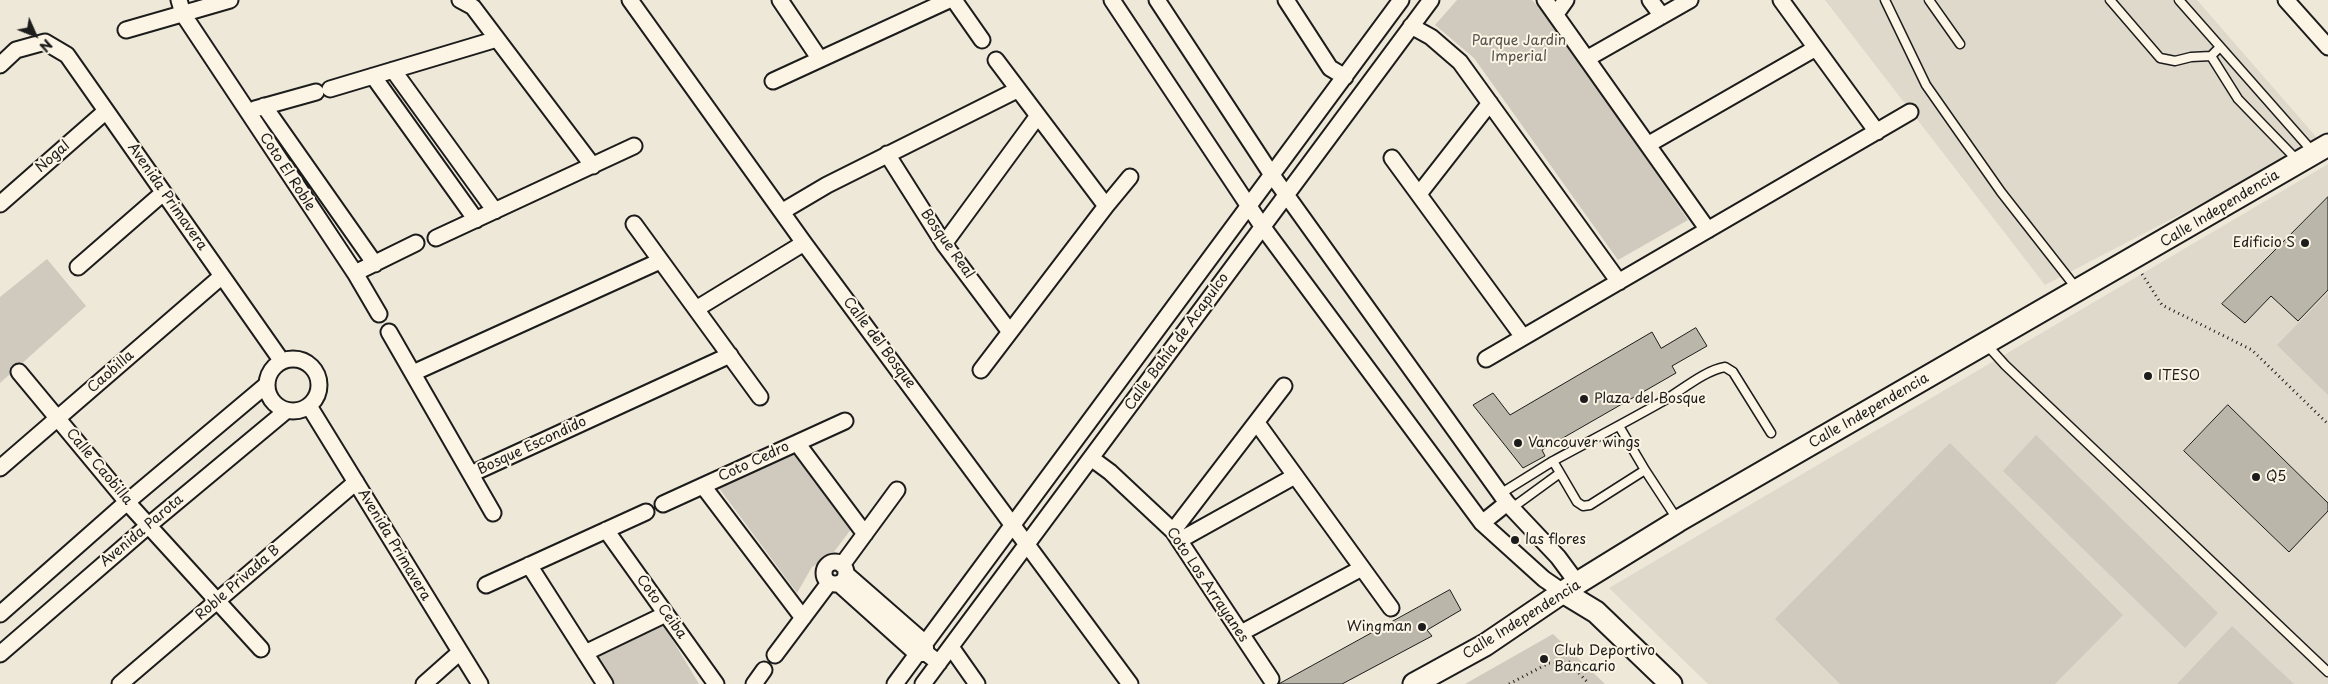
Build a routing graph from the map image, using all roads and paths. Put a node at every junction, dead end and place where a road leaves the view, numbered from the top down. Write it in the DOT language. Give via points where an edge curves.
graph roads {
  1 [pos="230,0"];
  2 [pos="630,0"];
  3 [pos="780,0"];
  4 [pos="949,0"];
  5 [pos="954,0"];
  6 [pos="1112,0"];
  7 [pos="1157,0"];
  8 [pos="1286,0"];
  9 [pos="1401,0"];
  10 [pos="1431,0"];
  11 [pos="1545,0"];
  12 [pos="1566,0"];
  13 [pos="1650,0"];
  14 [pos="1690,0"];
  15 [pos="1781,0"];
  16 [pos="1885,0"];
  17 [pos="1928,0"];
  18 [pos="2110,0"];
  19 [pos="2179,0"];
  20 [pos="2286,0"];
  21 [pos="468,2"];
  22 [pos="181,7"];
  23 [pos="1556,14"];
  24 [pos="1662,16"];
  25 [pos="1411,26"];
  26 [pos="126,30"];
  27 [pos="497,39"];
  28 [pos="982,40"];
  29 [pos="1960,44"];
  30 [pos="2220,47"];
  31 [pos="2328,47"];
  32 [pos="1816,48"];
  33 [pos="2211,56"];
  34 [pos="819,58"];
  35 [pos="1588,58"];
  36 [pos="996,60"];
  37 [pos="0,65"];
  38 [pos="393,70"];
  39 [pos="373,76"];
  40 [pos="1346,77"];
  41 [pos="773,81"];
  42 [pos="1017,90"];
  43 [pos="1490,103"];
  44 [pos="264,106"];
  45 [pos="106,111"];
  46 [pos="247,111"];
  47 [pos="1910,112"];
  48 [pos="1037,117"];
  49 [pos="1877,132"];
  50 [pos="1649,144"];
  51 [pos="634,146"];
  52 [pos="887,154"];
  53 [pos="2314,154"];
  54 [pos="1392,158"];
  55 [pos="593,166"];
  56 [pos="1272,175"];
  57 [pos="1130,177"];
  58 [pos="163,192"];
  59 [pos="1286,194"];
  60 [pos="1419,194"];
  61 [pos="0,204"];
  62 [pos="1106,206"];
  63 [pos="1249,206"];
  64 [pos="495,211"];
  65 [pos="783,211"];
  66 [pos="476,220"];
  67 [pos="634,224"];
  68 [pos="1262,226"];
  69 [pos="1708,230"];
  70 [pos="436,238"];
  71 [pos="416,243"];
  72 [pos="804,243"];
  73 [pos="944,244"];
  74 [pos="2133,260"];
  75 [pos="660,261"];
  76 [pos="375,264"];
  77 [pos="78,267"];
  78 [pos="355,274"];
  79 [pos="222,276"];
  80 [pos="1618,282"];
  81 [pos="2079,291"];
  82 [pos="696,309"];
  83 [pos="379,314"];
  84 [pos="389,332"];
  85 [pos="1010,332"];
  86 [pos="1523,337"];
  87 [pos="1986,344"];
  88 [pos="730,355"];
  89 [pos="1486,359"];
  90 [pos="281,360"];
  91 [pos="981,370"];
  92 [pos="19,372"];
  93 [pos="413,373"];
  94 [pos="266,386"];
  95 [pos="1284,386"];
  96 [pos="760,397"];
  97 [pos="309,406"];
  98 [pos="286,411"];
  99 [pos="58,418"];
  100 [pos="846,420"];
  101 [pos="1256,423"];
  102 [pos="2328,424"];
  103 [pos="1619,426"];
  104 [pos="1771,433"];
  105 [pos="797,443"];
  106 [pos="1091,458"];
  107 [pos="1552,461"];
  108 [pos="0,468"];
  109 [pos="1646,470"];
  110 [pos="471,474"];
  111 [pos="1560,474"];
  112 [pos="1295,476"];
  113 [pos="356,482"];
  114 [pos="703,486"];
  115 [pos="897,490"];
  116 [pos="128,502"];
  117 [pos="1506,502"];
  118 [pos="664,504"];
  119 [pos="646,512"];
  120 [pos="493,513"];
  121 [pos="1678,521"];
  122 [pos="1012,523"];
  123 [pos="1482,523"];
  124 [pos="149,525"];
  125 [pos="606,530"];
  126 [pos="865,534"];
  127 [pos="1176,535"];
  128 [pos="1028,544"];
  129 [pos="529,566"];
  130 [pos="1362,568"];
  131 [pos="839,576"];
  132 [pos="486,585"];
  133 [pos="1571,588"];
  134 [pos="218,600"];
  135 [pos="1391,608"];
  136 [pos="0,614"];
  137 [pos="666,614"];
  138 [pos="803,618"];
  139 [pos="1241,633"];
  140 [pos="951,647"];
  141 [pos="261,649"];
  142 [pos="923,650"];
  143 [pos="460,652"];
  144 [pos="585,653"];
  145 [pos="0,654"];
  146 [pos="775,655"];
  147 [pos="939,663"];
  148 [pos="764,670"];
  149 [pos="2328,672"];
  150 [pos="1271,679"];
  151 [pos="120,684"];
  152 [pos="424,684"];
  153 [pos="480,684"];
  154 [pos="605,684"];
  155 [pos="716,684"];
  156 [pos="754,684"];
  157 [pos="895,684"];
  158 [pos="923,684"];
  159 [pos="977,684"];
  160 [pos="1130,684"];
  161 [pos="1414,684"];
  162 [pos="1509,684"];
  163 [pos="1589,684"];
  164 [pos="1671,684"];
  1 -- 22 [label="street"];
  2 -- 65 [label="street, Calle del Bosque"];
  3 -- 34 [label="street"];
  4 -- 34 [label="street"];
  5 -- 28 [label="street"];
  6 -- 63 [label="street"];
  7 -- 56 [label="street"];
  8 -- 40 [label="street" via="1330,68"];
  9 -- 40 [label="street, Calle Bahía de Acapulco"];
  10 -- 25 [label="street, Calle Bahía de Acapulco"];
  11 -- 23 [label="street"];
  12 -- 23 [label="street"];
  13 -- 24 [label="street"];
  14 -- 24 [label="street"];
  15 -- 32 [label="street"];
  16 -- 81 [label="lane" via="1926,85 2001,192"];
  17 -- 29 [label="lane"];
  18 -- 33 [label="lane" via="2160,58 2175,61"];
  19 -- 30 [label="lane"];
  20 -- 31 [label="street"];
  21 -- 27 [label="street"];
  22 -- 26 [label="street"];
  22 -- 46 [label="street, Coto El Roble"];
  23 -- 35 [label="street"];
  24 -- 35 [label="street"];
  25 -- 43 [label="street" via="1449,51"];
  25 -- 59 [label="street, Calle Bahía de Acapulco"];
  27 -- 38 [label="street"];
  27 -- 55 [label="street"];
  30 -- 33 [label="lane"];
  30 -- 53 [label="lane"];
  32 -- 49 [label="street"];
  32 -- 50 [label="street"];
  33 -- 53 [label="lane" via="2238,99"];
  34 -- 41 [label="street"];
  35 -- 50 [label="street"];
  36 -- 42 [label="street"];
  37 -- 45 [label="street, Avenida Primavera" via="16,50 45,42 67,55"];
  38 -- 39 [label="street"];
  38 -- 64 [label="street"];
  39 -- 44 [label="street"];
  39 -- 66 [label="street"];
  40 -- 56 [label="street, Calle Bahía de Acapulco"];
  42 -- 48 [label="street"];
  42 -- 52 [label="street"];
  43 -- 60 [label="street"];
  43 -- 80 [label="street"];
  44 -- 46 [label="street"];
  44 -- 76 [label="street"];
  45 -- 58 [label="street, Avenida Primavera"];
  45 -- 61 [label="street, Nogal"];
  46 -- 78 [label="street, Coto El Roble"];
  47 -- 49 [label="street"];
  48 -- 62 [label="street"];
  48 -- 73 [label="street"];
  49 -- 69 [label="street"];
  50 -- 69 [label="street"];
  51 -- 55 [label="street"];
  52 -- 65 [label="street"];
  52 -- 73 [label="street, Bosque Real"];
  53 -- 74 [label="street, Calle Independencia"];
  54 -- 60 [label="street"];
  55 -- 64 [label="street"];
  56 -- 59 [label="street"];
  56 -- 63 [label="street, Calle Bahía de Acapulco"];
  57 -- 62 [label="street"];
  58 -- 77 [label="street"];
  58 -- 79 [label="street, Avenida Primavera"];
  59 -- 68 [label="street, Calle Bahía de Acapulco"];
  59 -- 117 [label="street"];
  60 -- 86 [label="street"];
  62 -- 85 [label="street"];
  63 -- 68 [label="street"];
  63 -- 122 [label="street, Calle Bahía de Acapulco"];
  64 -- 66 [label="street"];
  65 -- 72 [label="street, Calle del Bosque"];
  66 -- 70 [label="street"];
  67 -- 75 [label="street"];
  68 -- 106 [label="street, Calle Bahía de Acapulco"];
  68 -- 123 [label="street"];
  69 -- 80 [label="street"];
  71 -- 76 [label="street"];
  72 -- 82 [label="street"];
  72 -- 122 [label="street, Calle del Bosque"];
  73 -- 85 [label="street, Bosque Real"];
  74 -- 81 [label="street, Calle Independencia"];
  74 -- 102 [label="path" via="2162,306 2252,350"];
  75 -- 82 [label="street"];
  75 -- 93 [label="street"];
  76 -- 78 [label="street"];
  78 -- 83 [label="street, Coto El Roble"];
  79 -- 90 [label="street, Avenida Primavera"];
  79 -- 99 [label="street, Caobilla"];
  80 -- 86 [label="street"];
  81 -- 87 [label="street, Calle Independencia"];
  82 -- 88 [label="street"];
  84 -- 93 [label="street, Bosque Escondido"];
  85 -- 91 [label="street"];
  86 -- 89 [label="street"];
  87 -- 121 [label="street, Calle Independencia"];
  87 -- 149 [label="lane"];
  88 -- 96 [label="street"];
  88 -- 110 [label="street, Bosque Escondido"];
  90 -- 94 [label="street" via="270,371"];
  90 -- 97 [label="street" via="303,360 312,366 318,376 319,387"];
  92 -- 99 [label="street, Calle Caobilla"];
  93 -- 110 [label="street, Bosque Escondido"];
  94 -- 98 [label="street" via="272,402"];
  94 -- 116 [label="street"];
  95 -- 101 [label="street"];
  97 -- 98 [label="street" via="298,411"];
  97 -- 113 [label="street, Avenida Primavera"];
  98 -- 124 [label="street, Avenida Parota"];
  99 -- 108 [label="street, Caobilla"];
  99 -- 116 [label="street, Calle Caobilla"];
  100 -- 105 [label="street"];
  101 -- 112 [label="street"];
  101 -- 127 [label="street"];
  103 -- 104 [label="lane" via="1697,381 1713,368 1726,367 1734,372"];
  103 -- 107 [label="lane"];
  103 -- 109 [label="lane"];
  105 -- 114 [label="street, Coto Cedro"];
  105 -- 126 [label="street, Coto Cedro"];
  106 -- 127 [label="street, Coto Los Arrayanes"];
  106 -- 128 [label="street, Calle Bahía de Acapulco"];
  107 -- 111 [label="lane"];
  107 -- 117 [label="lane"];
  109 -- 111 [label="lane" via="1590,505 1583,506 1577,502"];
  109 -- 121 [label="lane"];
  110 -- 120 [label="street"];
  111 -- 117 [label="lane"];
  112 -- 127 [label="street"];
  112 -- 130 [label="street"];
  113 -- 134 [label="street, Roble Privada B"];
  113 -- 143 [label="street, Avenida Primavera"];
  114 -- 118 [label="street"];
  114 -- 138 [label="street, Coto Cedro"];
  115 -- 126 [label="street"];
  116 -- 124 [label="street, Calle Caobilla"];
  116 -- 136 [label="street"];
  117 -- 123 [label="street"];
  117 -- 133 [label="street" via="1558,557"];
  119 -- 125 [label="street"];
  121 -- 133 [label="street, Calle Independencia"];
  122 -- 128 [label="street, Calle del Bosque"];
  122 -- 142 [label="street, Calle Bahía de Acapulco"];
  123 -- 133 [label="street" via="1544,579"];
  124 -- 134 [label="street, Calle Caobilla"];
  124 -- 145 [label="street, Avenida Parota"];
  125 -- 129 [label="street"];
  125 -- 137 [label="street, Coto Ceiba"];
  126 -- 131 [label="street"];
  127 -- 139 [label="street, Coto Los Arrayanes"];
  128 -- 140 [label="street, Calle Bahía de Acapulco"];
  128 -- 160 [label="street, Calle del Bosque"];
  129 -- 132 [label="street"];
  129 -- 144 [label="street"];
  130 -- 135 [label="street"];
  130 -- 139 [label="street"];
  131 -- 138 [label="street"];
  131 -- 142 [label="street"];
  133 -- 161 [label="street, Calle Independencia" via="1484,645"];
  133 -- 164 [label="street"];
  134 -- 141 [label="street, Calle Caobilla"];
  134 -- 151 [label="street, Roble Privada B"];
  137 -- 144 [label="street"];
  137 -- 155 [label="street, Coto Ceiba"];
  138 -- 146 [label="street"];
  139 -- 150 [label="street, Coto Los Arrayanes"];
  140 -- 147 [label="street, Calle Bahía de Acapulco"];
  140 -- 159 [label="street"];
  142 -- 147 [label="street"];
  142 -- 157 [label="street, Calle Bahía de Acapulco"];
  143 -- 152 [label="street"];
  143 -- 153 [label="street, Avenida Primavera"];
  144 -- 154 [label="street"];
  147 -- 158 [label="street, Calle Bahía de Acapulco"];
  148 -- 156 [label="street"];
  162 -- 163 [label="path" via="1549,662 1569,662"];
}
